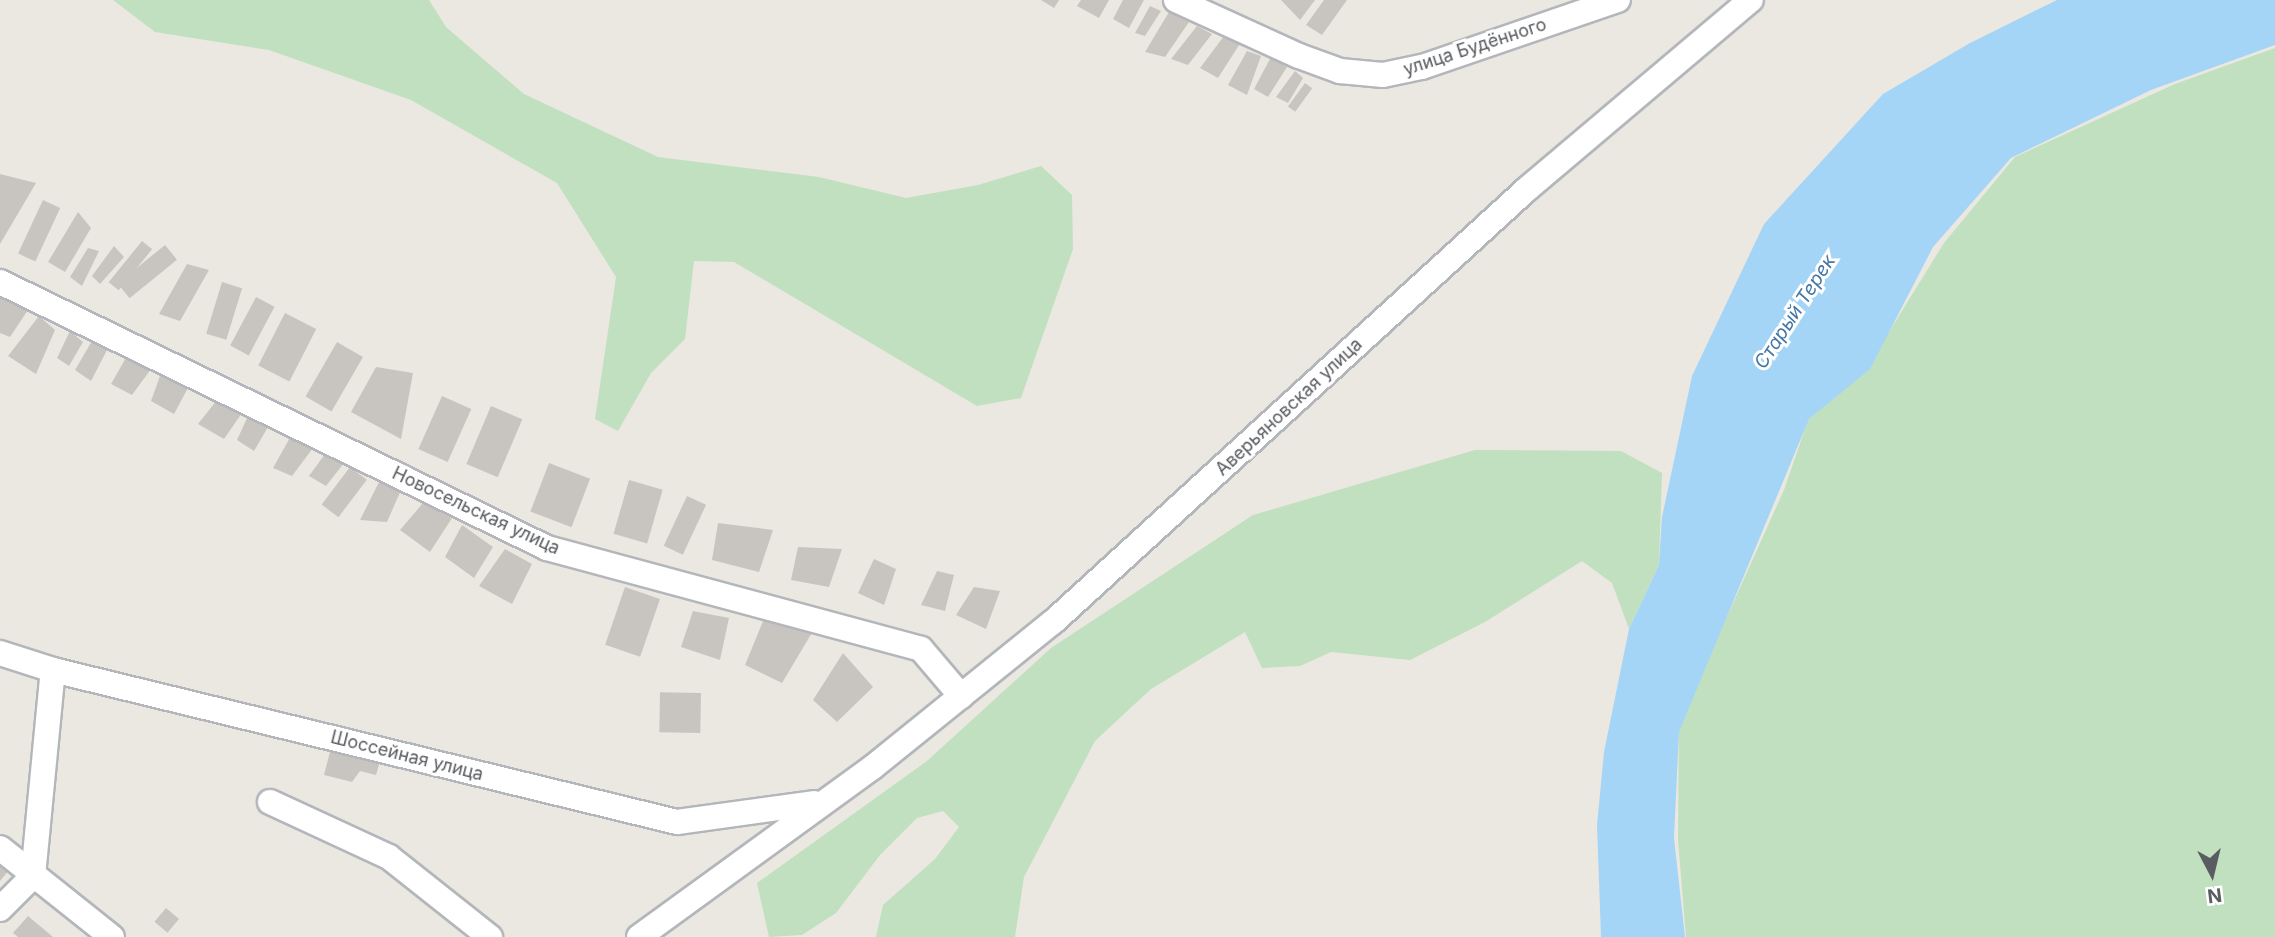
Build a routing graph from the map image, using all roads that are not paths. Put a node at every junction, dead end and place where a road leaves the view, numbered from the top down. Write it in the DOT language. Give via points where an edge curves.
graph roads {
  1 [pos="1176,0"];
  2 [pos="1618,0"];
  3 [pos="1751,0"];
  4 [pos="0,282"];
  5 [pos="0,653"];
  6 [pos="53,670"];
  7 [pos="961,696"];
  8 [pos="270,802"];
  9 [pos="818,803"];
  10 [pos="0,848"];
  11 [pos="33,876"];
  12 [pos="0,909"];
  13 [pos="112,937"];
  14 [pos="490,937"];
  15 [pos="639,937"];
  1 -- 2 [label="street, улица Будённого" via="1298,56 1340,71 1383,75 1422,67"];
  3 -- 7 [label="street, Аверьяновская улица" via="1527,189 1053,622"];
  4 -- 7 [label="street, Новосельская улица" via="547,548 920,649"];
  5 -- 6 [label="street, Шоссейная улица"];
  6 -- 9 [label="street, Шоссейная улица" via="677,822"];
  6 -- 11 [label="street"];
  7 -- 9 [label="street, Аверьяновская улица" via="873,767"];
  8 -- 14 [label="street" via="389,858"];
  9 -- 15 [label="street, Аверьяновская улица"];
  10 -- 11 [label="street"];
  11 -- 12 [label="street"];
  11 -- 13 [label="street"];
}
